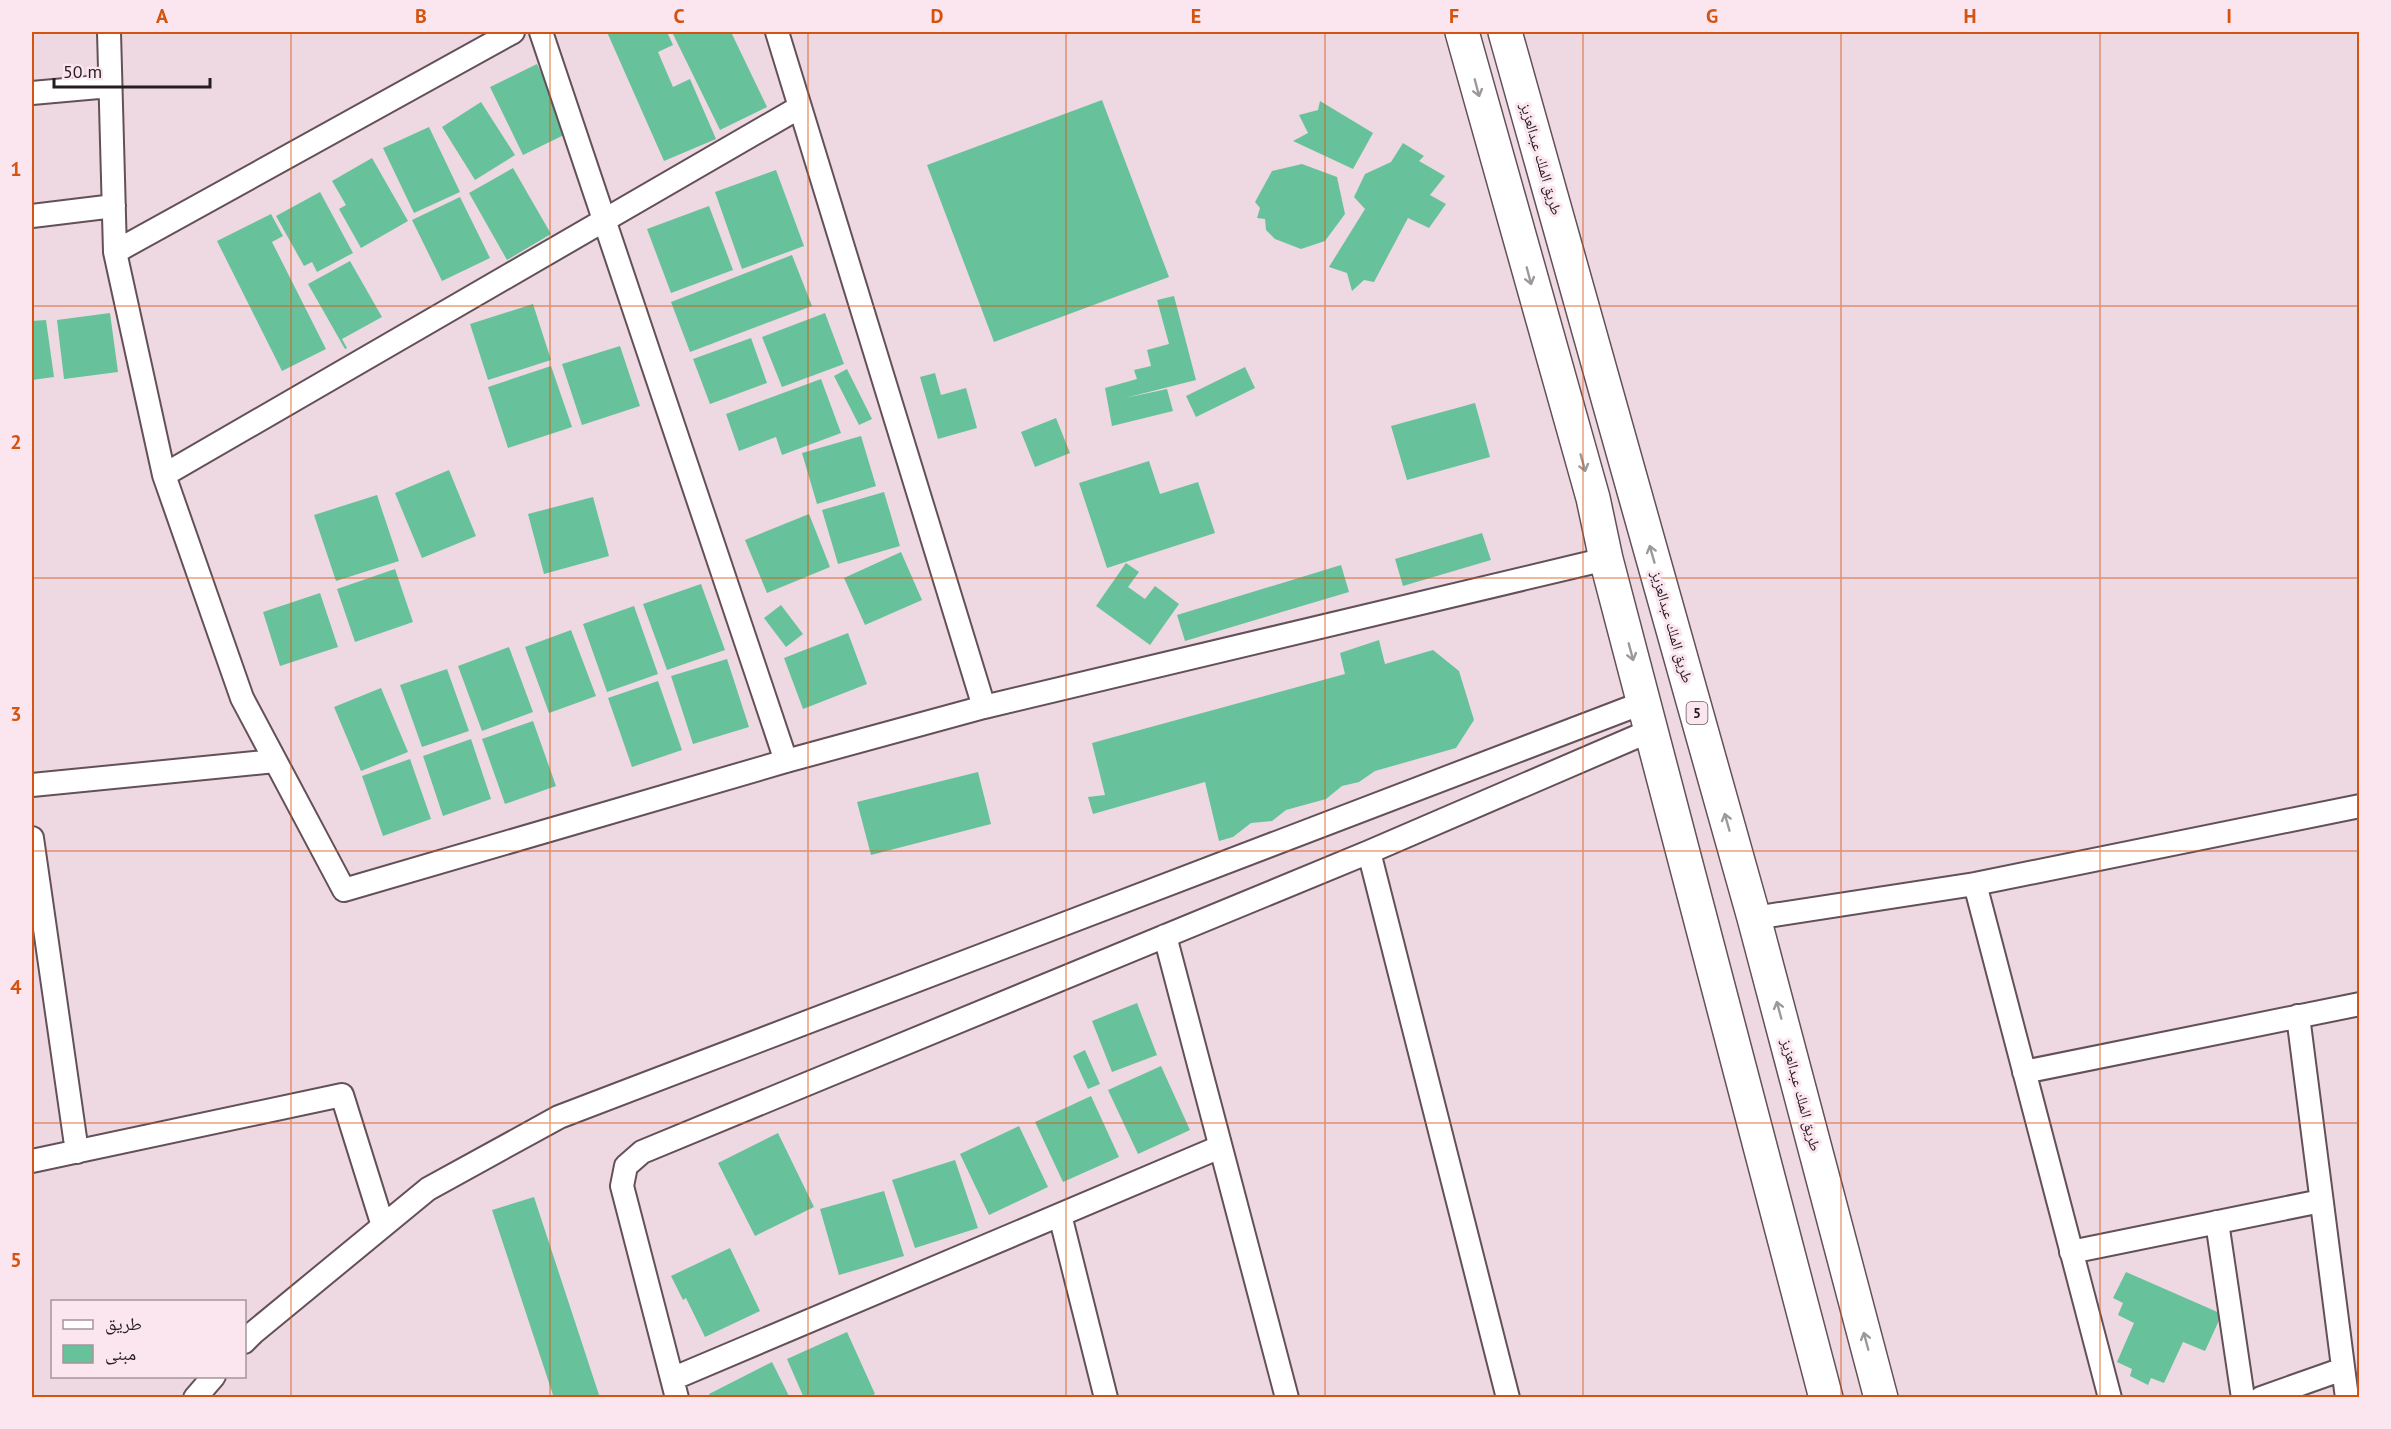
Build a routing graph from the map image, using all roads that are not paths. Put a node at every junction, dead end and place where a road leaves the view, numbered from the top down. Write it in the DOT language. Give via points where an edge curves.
graph roads {
  1 [pos="109,32"];
  2 [pos="513,32"];
  3 [pos="541,32"];
  4 [pos="777,32"];
  5 [pos="1462,32"];
  6 [pos="1505,32"];
  7 [pos="110,86"];
  8 [pos="32,93"];
  9 [pos="800,107"];
  10 [pos="114,206"];
  11 [pos="32,216"];
  12 [pos="603,221"];
  13 [pos="115,252"];
  14 [pos="164,475"];
  15 [pos="1606,559"];
  16 [pos="984,707"];
  17 [pos="1648,716"];
  18 [pos="786,761"];
  19 [pos="275,762"];
  20 [pos="32,785"];
  21 [pos="2360,806"];
  22 [pos="32,837"];
  23 [pos="1369,852"];
  24 [pos="1975,884"];
  25 [pos="1754,918"];
  26 [pos="1165,936"];
  27 [pos="2360,1004"];
  28 [pos="2298,1016"];
  29 [pos="2024,1072"];
  30 [pos="1220,1147"];
  31 [pos="77,1152"];
  32 [pos="32,1161"];
  33 [pos="2321,1201"];
  34 [pos="1060,1215"];
  35 [pos="2217,1222"];
  36 [pos="384,1226"];
  37 [pos="2071,1252"];
  38 [pos="246,1340"];
  39 [pos="2343,1369"];
  40 [pos="213,1378"];
  41 [pos="675,1388"];
  42 [pos="1501,1395"];
  43 [pos="195,1398"];
  44 [pos="1106,1398"];
  45 [pos="1287,1398"];
  46 [pos="1826,1398"];
  47 [pos="1881,1398"];
  48 [pos="2110,1398"];
  49 [pos="2243,1398"];
  50 [pos="2261,1398"];
  51 [pos="2347,1398"];
  1 -- 7 [label="street"];
  2 -- 13 [label="street"];
  3 -- 12 [label="street"];
  4 -- 9 [label="street"];
  5 -- 15 [label="highway, one-way" via="1593,498"];
  25 -- 6 [label="highway, طريق الملك عبدالعزيز / 5, one-way"];
  7 -- 8 [label="street"];
  7 -- 10 [label="street"];
  9 -- 12 [label="street"];
  9 -- 16 [label="street"];
  10 -- 11 [label="street"];
  10 -- 13 [label="street"];
  12 -- 14 [label="street"];
  12 -- 18 [label="street"];
  13 -- 14 [label="street"];
  14 -- 19 [label="street" via="242,698"];
  15 -- 16 [label="street"];
  15 -- 17 [label="highway, one-way"];
  16 -- 18 [label="street"];
  17 -- 23 [label="street"];
  17 -- 36 [label="street" via="559,1117 428,1190"];
  17 -- 46 [label="highway"];
  18 -- 19 [label="street" via="344,890"];
  19 -- 20 [label="street"];
  21 -- 24 [label="street"];
  22 -- 31 [label="street"];
  23 -- 26 [label="street"];
  23 -- 42 [label="street"];
  24 -- 25 [label="street"];
  24 -- 29 [label="street"];
  47 -- 25 [label="highway, طريق الملك عبدالعزيز / 5, one-way"];
  26 -- 30 [label="street"];
  26 -- 41 [label="street" via="642,1152 626,1166 622,1186"];
  27 -- 28 [label="street"];
  28 -- 29 [label="street"];
  28 -- 33 [label="street"];
  29 -- 37 [label="street"];
  30 -- 34 [label="street"];
  30 -- 45 [label="street"];
  31 -- 32 [label="street"];
  31 -- 36 [label="street" via="342,1095"];
  33 -- 35 [label="street"];
  33 -- 39 [label="street"];
  34 -- 41 [label="street"];
  34 -- 44 [label="street"];
  35 -- 37 [label="street"];
  35 -- 49 [label="street"];
  36 -- 38 [label="street"];
  37 -- 48 [label="street"];
  39 -- 50 [label="street"];
  39 -- 51 [label="street"];
  40 -- 43 [label="street"];
}
